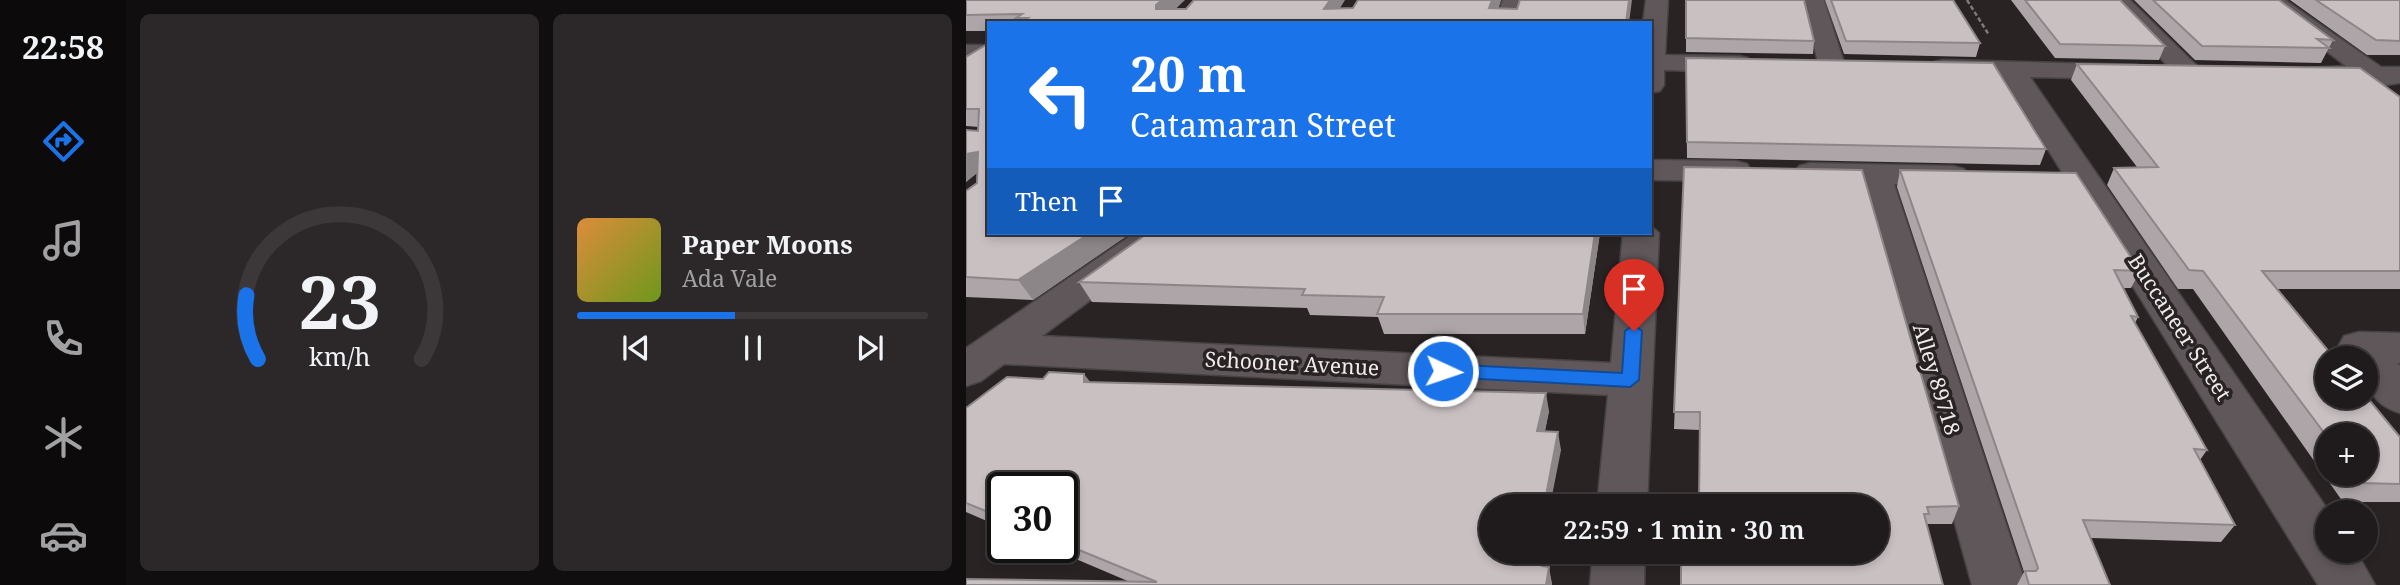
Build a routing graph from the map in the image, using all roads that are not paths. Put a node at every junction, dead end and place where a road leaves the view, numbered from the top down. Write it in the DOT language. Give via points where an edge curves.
graph roads {
  1 [pos="1514,0"];
  2 [pos="1657,0"];
  3 [pos="1813,0"];
  4 [pos="2116,0"];
  5 [pos="2270,0"];
  6 [pos="1507,21"];
  7 [pos="1652,58"];
  8 [pos="1762,65"];
  9 [pos="1804,65"];
  10 [pos="1832,66"];
  11 [pos="1859,66"];
  12 [pos="1915,67"];
  13 [pos="2011,69"];
  14 [pos="1652,70"];
  15 [pos="2295,74"];
  16 [pos="2387,75"];
  17 [pos="2400,94"];
  18 [pos="1652,170"];
  19 [pos="1874,174"];
  20 [pos="1986,176"];
  21 [pos="2041,177"];
  22 [pos="2083,178"];
  23 [pos="1154,235"];
  24 [pos="1641,235"];
  25 [pos="2400,348"];
  26 [pos="981,359"];
  27 [pos="1630,380"];
  28 [pos="2400,396"];
  29 [pos="1623,494"];
  30 [pos="1618,564"];
  31 [pos="1617,585"];
  32 [pos="1999,585"];
  33 [pos="2348,585"];
  1 -- 6 [label="street"];
  2 -- 7 [label="street"];
  3 -- 10 [label="street"];
  4 -- 13 [label="street" via="2202,72"];
  5 -- 16 [label="street"];
  8 -- 14 [label="street"];
  9 -- 10 [label="street"];
  10 -- 11 [label="street"];
  12 -- 13 [label="street"];
  13 -- 22 [label="street, Buccaneer Street"];
  15 -- 16 [label="street"];
  16 -- 17 [label="street"];
  18 -- 19 [label="street"];
  19 -- 20 [label="street"];
  19 -- 32 [label="street, Alley 89718"];
  21 -- 22 [label="street"];
  22 -- 33 [label="street, Buccaneer Street"];
  23 -- 26 [label="street"];
  24 -- 27 [label="street"];
  25 -- 28 [label="street" via="2359,348"];
  26 -- 27 [label="street, Schooner Avenue"];
  27 -- 29 [label="street"];
  30 -- 31 [label="street"];
}
